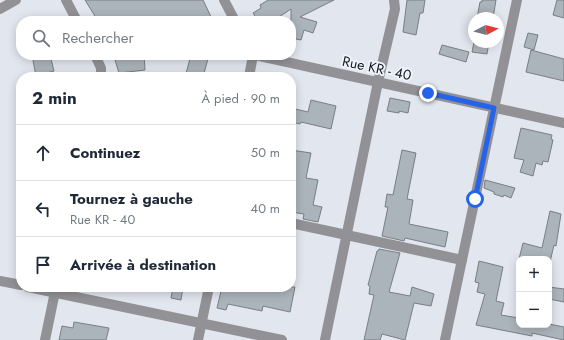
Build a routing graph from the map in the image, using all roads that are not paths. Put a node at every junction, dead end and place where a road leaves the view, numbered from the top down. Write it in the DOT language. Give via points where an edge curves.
graph roads {
  1 [pos="16,0"];
  2 [pos="66,0"];
  3 [pos="224,0"];
  4 [pos="394,0"];
  5 [pos="517,0"];
  6 [pos="0,9"];
  7 [pos="74,16"];
  8 [pos="232,16"];
  9 [pos="97,60"];
  10 [pos="253,60"];
  11 [pos="277,60"];
  12 [pos="101,72"];
  13 [pos="250,72"];
  14 [pos="378,82"];
  15 [pos="494,108"];
  16 [pos="564,123"];
  17 [pos="296,224"];
  18 [pos="346,235"];
  19 [pos="462,260"];
  20 [pos="0,281"];
  21 [pos="16,284"];
  22 [pos="55,292"];
  23 [pos="64,292"];
  24 [pos="208,292"];
  25 [pos="202,323"];
  26 [pos="45,340"];
  27 [pos="198,340"];
  28 [pos="282,340"];
  29 [pos="325,340"];
  30 [pos="445,340"];
  1 -- 6 [label="street"];
  2 -- 7 [label="street"];
  3 -- 8 [label="street"];
  4 -- 14 [label="street" via="395,10"];
  5 -- 15 [label="street"];
  9 -- 12 [label="street"];
  10 -- 13 [label="street"];
  11 -- 14 [label="street, Rue KR - 40"];
  14 -- 15 [label="street, Rue KR - 40"];
  14 -- 18 [label="street"];
  15 -- 16 [label="street, Rue KR - 40"];
  15 -- 19 [label="street"];
  17 -- 18 [label="street"];
  18 -- 19 [label="street"];
  18 -- 29 [label="street"];
  19 -- 30 [label="street"];
  20 -- 21 [label="street"];
  22 -- 26 [label="street"];
  23 -- 25 [label="street"];
  24 -- 25 [label="street"];
  25 -- 27 [label="street"];
  25 -- 28 [label="street"];
}
